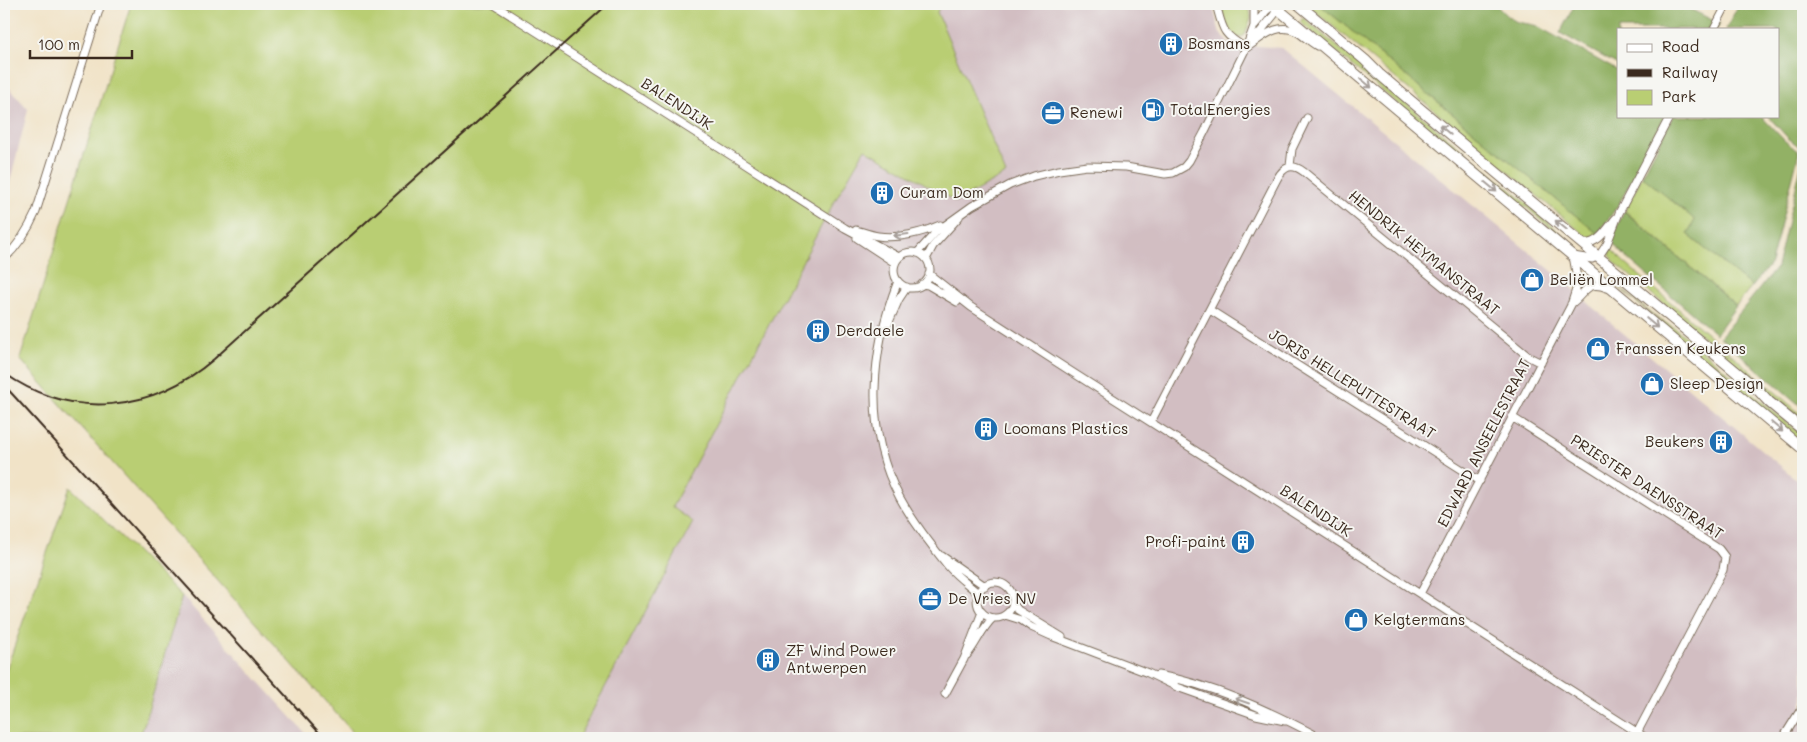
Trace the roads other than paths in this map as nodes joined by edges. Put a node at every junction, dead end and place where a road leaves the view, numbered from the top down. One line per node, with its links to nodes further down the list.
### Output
1 (101, 4): 26 (street)
2 (494, 4): 20 (street, BALENDIJK)
3 (1216, 4): 11 (street)
4 (1254, 4): 9 (street)
5 (1289, 4): 13 (highway)
6 (1298, 4): 13 (highway)
7 (1727, 4): 10 (street)
8 (1276, 5): 9 (street); 11 (street); 12 (highway)
9 (1254, 26): 11 (street)
10 (1715, 28)
11 (1246, 48): 12 (street); 18 (street)
12 (1328, 52): 24 (highway, one-way to 24)
13 (1379, 74): 21 (highway, one-way to 13)
14 (1307, 118): 16 (street)
15 (1669, 118): 17 (street)
16 (1290, 166): 37 (street); 39 (street, HENDRIK HEYMANSTRAAT)
17 (1619, 213): 21 (street); 22 (street)
18 (960, 215): 19 (street); 27 (street)
19 (947, 222): 20 (street, one-way to 20); 23 (street)
20 (846, 228): 28 (street)
21 (1584, 243): 25 (highway)
22 (1607, 244): 25 (street); 29 (street)
23 (917, 252): 27 (street); 28 (street)
24 (1573, 256): 25 (street); 34 (highway); 35 (street, EDWARD ANSEELESTRAAT)
25 (1599, 256): 29 (highway)
26 (4, 259)
27 (926, 259): 30 (street)
28 (897, 260): 31 (street)
29 (1612, 268): 42 (highway)
30 (929, 274): 32 (street); 36 (street, BALENDIJK)
31 (898, 281): 33 (street); 38 (street)
32 (922, 284): 33 (street); 36 (street, BALENDIJK)
33 (907, 287): 38 (street)
34 (1615, 291): 35 (street, EDWARD ANSEELESTRAAT); 43 (highway, one-way to 43)
35 (1571, 305): 39 (street, EDWARD ANSEELESTRAAT)
36 (971, 307): 41 (street, BALENDIJK)
37 (1210, 310): 41 (street); 44 (street, JORIS HELLEPUTTESTRAAT)
38 (882, 338): 45 (street)
39 (1541, 363): 40 (street, EDWARD ANSEELESTRAAT)
40 (1512, 417): 44 (street, EDWARD ANSEELESTRAAT); 61 (street, PRIESTER DAENSSTRAAT)
41 (1151, 422): 48 (street, BALENDIJK)
42 (1803, 430)
43 (1803, 449)
44 (1480, 481): 48 (street, EDWARD ANSEELESTRAAT)
45 (942, 556): 46 (street); 47 (street)
46 (985, 586): 47 (street); 49 (street)
47 (978, 594): 50 (street)
48 (1420, 594): 61 (street, BALENDIJK)
49 (1013, 604): 51 (street); 53 (street)
50 (982, 612): 52 (street); 54 (street)
51 (1005, 615): 52 (street); 53 (street)
52 (993, 618): 54 (street)
53 (1066, 640): 55 (street)
54 (964, 659): 57 (street)
55 (1148, 673): 56 (street); 58 (street)
56 (1219, 693): 58 (street); 60 (street, one-way to 56)
57 (945, 694)
58 (1216, 701): 60 (street)
59 (1803, 706): 64 (street)
60 (1286, 721): 62 (street)
61 (1637, 733): 63 (street, BALENDIJK)
62 (1320, 738)
63 (1646, 738)
64 (1783, 738)

